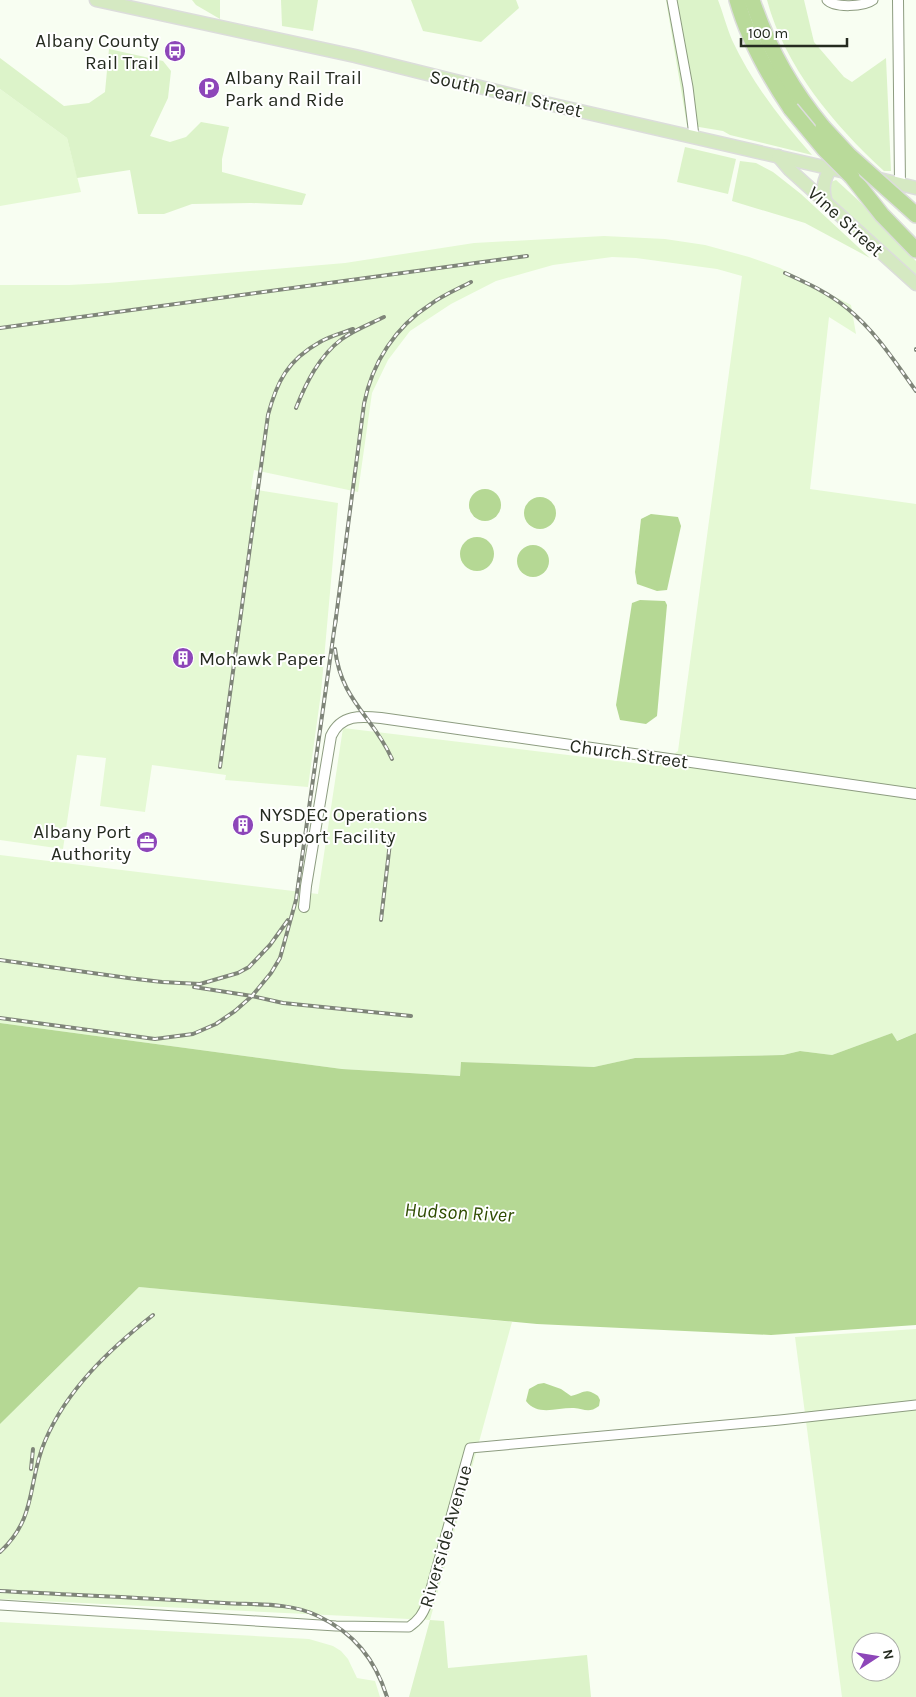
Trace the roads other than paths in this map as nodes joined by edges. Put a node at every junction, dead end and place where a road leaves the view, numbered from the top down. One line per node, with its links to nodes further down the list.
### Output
1 (96, 0): 8 (main road, South Pearl Street)
2 (672, 0): 9 (street)
3 (737, 0): 16 (highway, bridge)
4 (752, 0): 15 (highway, bridge)
5 (827, 0): 6 (street)
6 (873, 0)
7 (898, 0): 12 (street)
8 (144, 5): 9 (main road, South Pearl Street)
9 (694, 136): 10 (main road, South Pearl Street)
10 (778, 156): 11 (main road, South Pearl Street); 14 (main road, Vine Street)
11 (831, 168): 12 (main road, South Pearl Street); 14 (main road)
12 (900, 184): 13 (main road, South Pearl Street)
13 (916, 188)
14 (826, 202): 19 (main road, Vine Street)
15 (910, 210)
16 (884, 211): 17 (highway); 18 (highway)
17 (916, 235)
18 (916, 250)
19 (916, 284)
20 (916, 794): 21 (street, Church Street)
21 (304, 908)
22 (916, 1405): 23 (street, Riverside Avenue)
23 (0, 1605)

